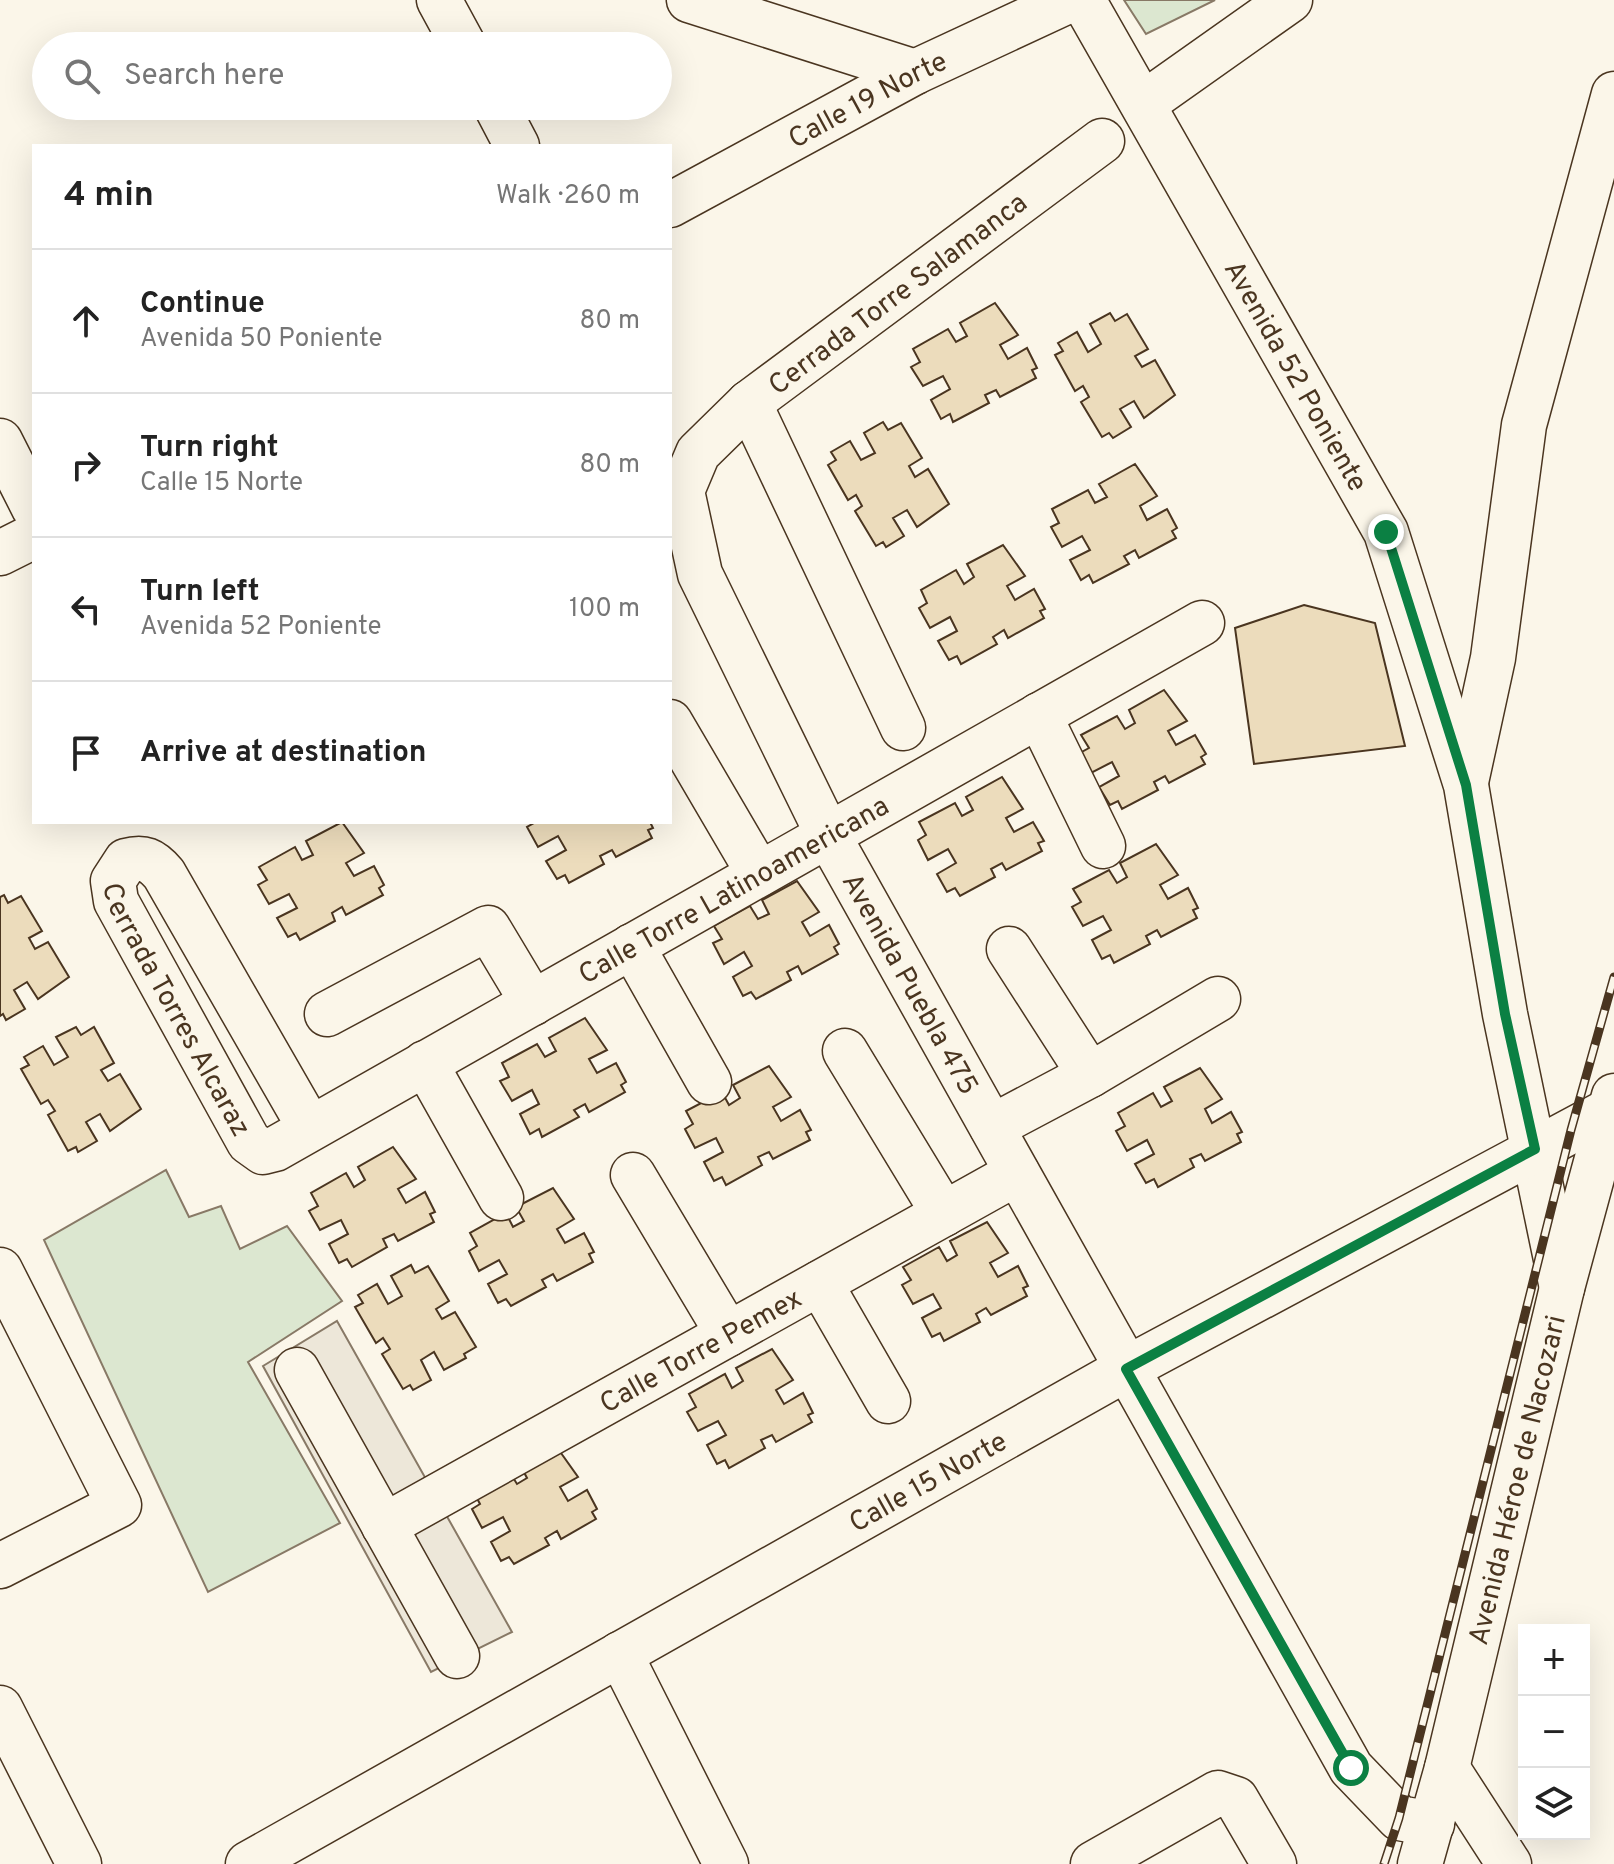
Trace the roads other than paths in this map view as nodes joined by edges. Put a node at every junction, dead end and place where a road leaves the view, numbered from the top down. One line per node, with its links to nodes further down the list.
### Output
1 (439, 0): 6 (street)
2 (689, 0): 7 (street)
3 (1070, 0): 7 (street, Calle 19 Norte)
4 (1083, 0): 9 (street, Avenida 52 Poniente)
5 (1290, 0): 9 (street)
6 (456, 32)
7 (915, 72): 13 (street, Calle 19 Norte)
8 (1614, 94): 24 (street)
9 (1143, 104): 24 (street, Avenida 52 Poniente)
10 (503, 120): 12 (street)
11 (1102, 141): 14 (street, Cerrada Torre Salamanca)
12 (516, 144)
13 (672, 204)
14 (749, 403): 16 (street, Cerrada Torre Salamanca); 23 (street)
15 (0, 441): 17 (street)
16 (698, 453): 25 (street, Avenida Puebla 475)
17 (32, 504)
18 (32, 537): 19 (street)
19 (0, 553)
20 (1202, 623): 21 (street, Calle Torre Latinoamericana)
21 (1039, 715): 25 (street, Calle Torre Latinoamericana); 26 (street)
22 (672, 725): 27 (street)
23 (903, 728)
24 (1466, 785): 40 (street, Avenida 52 Poniente)
25 (828, 835): 27 (street, Calle Torre Latinoamericana); 38 (street, Avenida Puebla 475)
26 (1103, 846)
27 (759, 874): 28 (street, Calle Torre Latinoamericana)
28 (632, 946): 31 (street, Calle Torre Latinoamericana); 36 (street)
29 (1009, 949): 35 (street)
30 (1218, 999): 35 (street)
31 (533, 1003): 32 (street); 34 (street, Calle Torre Latinoamericana)
32 (327, 1014)
33 (845, 1051): 45 (street)
34 (425, 1063): 39 (street, Calle Torre Latinoamericana); 44 (street)
35 (1090, 1075): 38 (street)
36 (709, 1082)
37 (1613, 1104): 40 (street, Calle 15 Norte); 48 (street, Avenida Héroe de Nacozari)
38 (992, 1127): 42 (street, Avenida Puebla 475)
39 (310, 1128): 41 (street, Calle Torre Latinoamericana); 41 (street, Cerrada Torres Alcaraz)
40 (1535, 1149): 48 (street, Avenida 52 Poniente); 50 (street, Calle 15 Norte)
41 (263, 1152)
42 (1017, 1173): 45 (street, Calle Torre Pemex); 50 (street, Avenida Puebla 475)
43 (633, 1175): 49 (street)
44 (501, 1198)
45 (944, 1214): 47 (street, Calle Torre Pemex)
46 (0, 1270): 54 (street)
47 (820, 1283): 49 (street, Calle Torre Pemex); 52 (street)
48 (1562, 1288): 58 (street, Avenida Héroe de Nacozari)
49 (728, 1334): 53 (street, Calle Torre Pemex)
50 (1126, 1369): 55 (street, Calle 15 Norte); 59 (street, Avenida Puebla 475)
51 (297, 1370): 53 (street)
52 (888, 1401)
53 (384, 1526): 56 (street)
54 (0, 1566)
55 (620, 1654): 61 (street, Calle 15 Norte); 62 (street)
56 (457, 1656)
57 (0, 1708): 60 (street)
58 (1447, 1768): 59 (street, Avenida Héroe de Nacozari); 65 (street)
59 (1426, 1844)
60 (79, 1864)
61 (248, 1864)
62 (726, 1864)
63 (1093, 1864): 64 (street)
64 (1274, 1864)
65 (1509, 1864)

